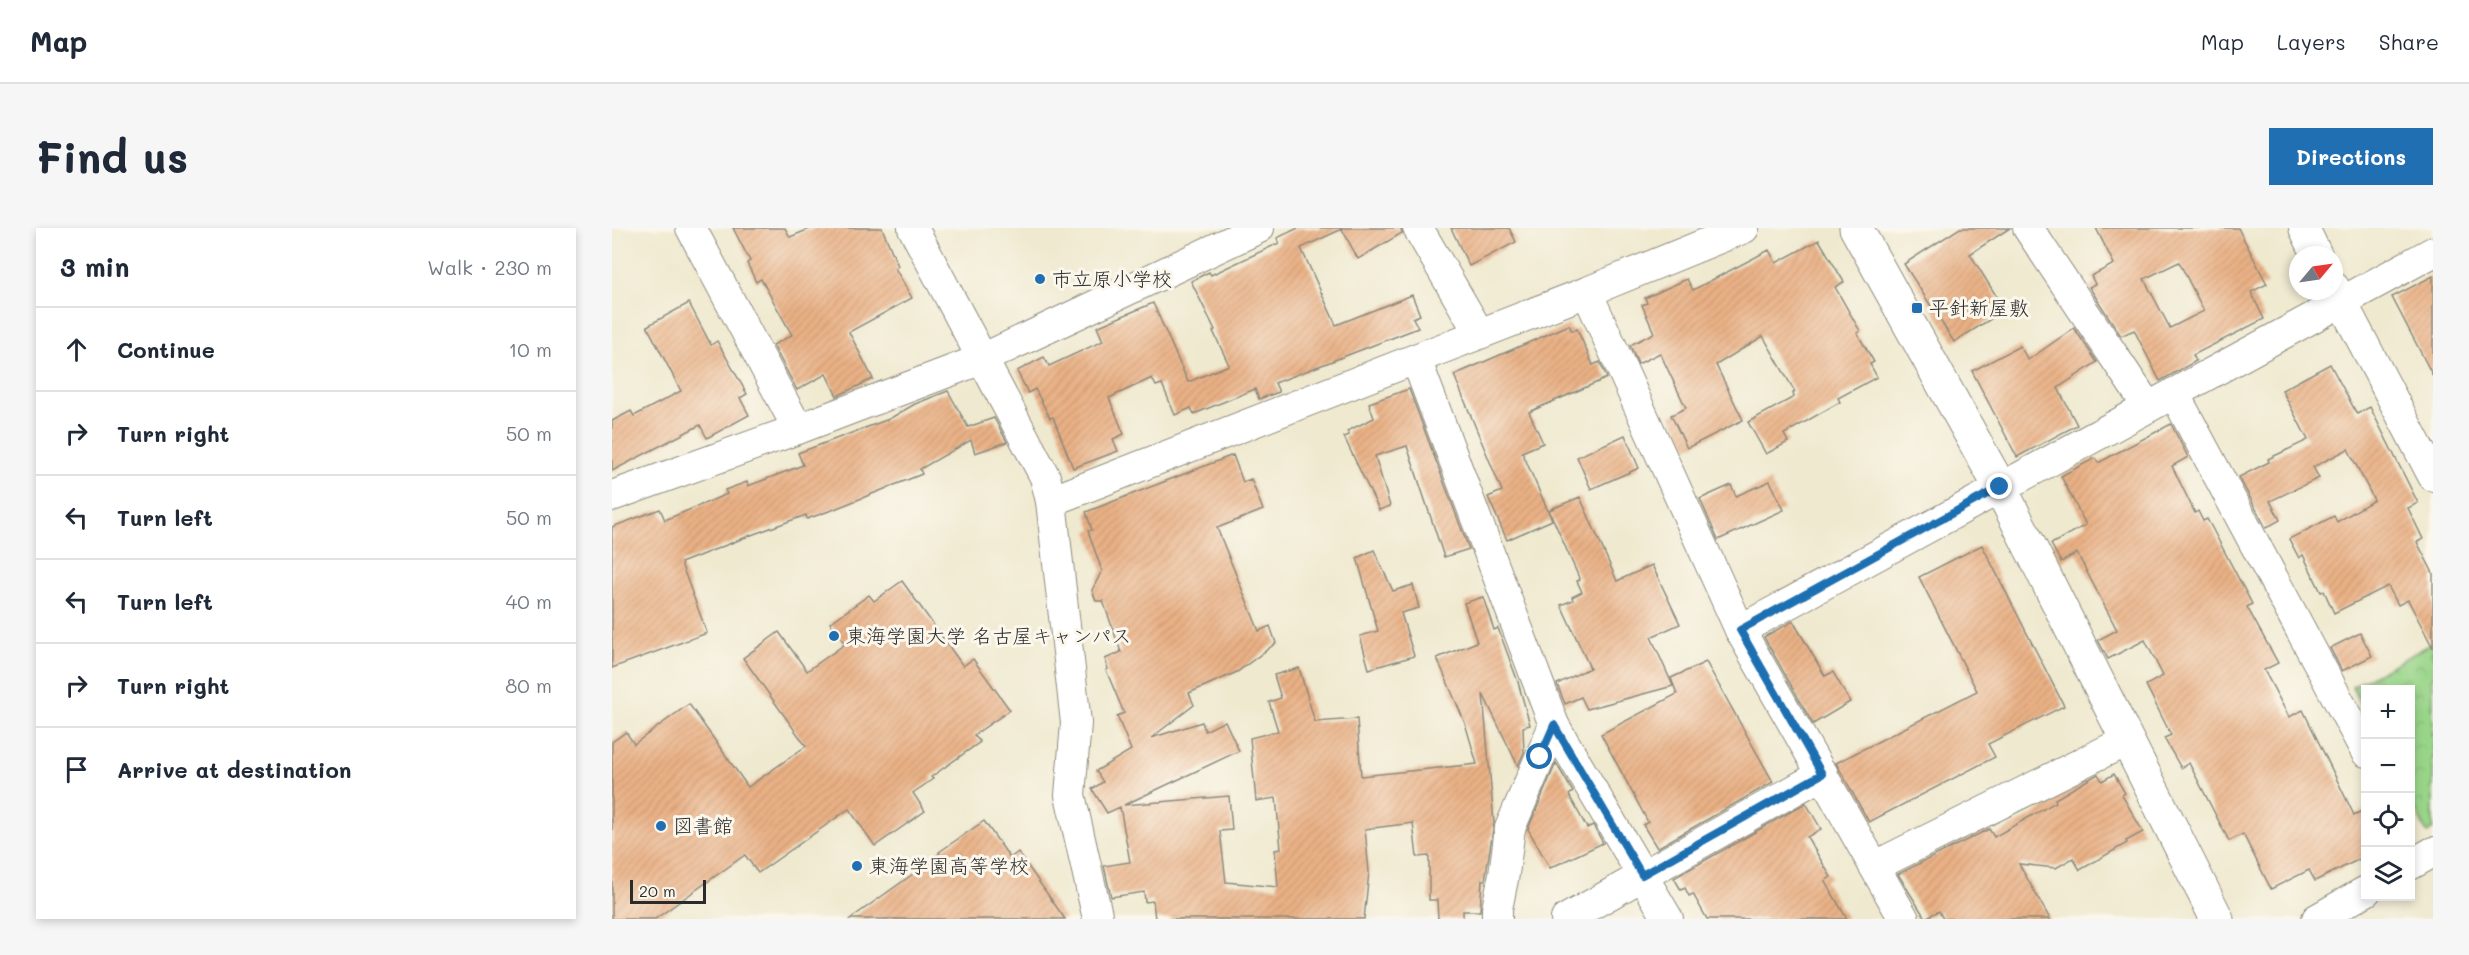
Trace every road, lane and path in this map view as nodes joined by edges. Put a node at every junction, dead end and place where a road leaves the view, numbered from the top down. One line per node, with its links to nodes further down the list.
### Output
1 (691, 228): 20 (street)
2 (914, 228): 16 (street)
3 (1258, 228): 16 (street)
4 (1418, 228): 15 (street)
5 (1744, 228): 11 (street)
6 (1856, 228): 22 (street)
7 (2028, 228): 19 (street)
8 (2304, 228): 9 (street)
9 (2313, 246)
10 (2433, 252): 12 (street)
11 (1587, 292): 15 (street); 25 (street)
12 (2343, 293)
13 (2330, 300): 18 (street)
14 (2341, 300): 21 (street)
15 (1479, 333): 17 (street)
16 (982, 359): 20 (street); 24 (street)
17 (1416, 359): 24 (street); 26 (street)
18 (2174, 393): 19 (street); 28 (street)
19 (2148, 407): 22 (street)
20 (798, 429): 23 (street)
21 (2433, 476)
22 (2000, 487): 25 (street); 27 (street)
23 (612, 495)
24 (1051, 501): 33 (street)
25 (1740, 630): 29 (street)
26 (1554, 725): 31 (street); 34 (street)
27 (2127, 741): 30 (street); 38 (street)
28 (2361, 743)
29 (1822, 774): 30 (street); 31 (street)
30 (1875, 866): 37 (street)
31 (1642, 875): 35 (street); 36 (street)
32 (2361, 894): 39 (street)
33 (1098, 919)
34 (1497, 919)
35 (1566, 919)
36 (1668, 919)
37 (1904, 919)
38 (2217, 919)
39 (2317, 919)

